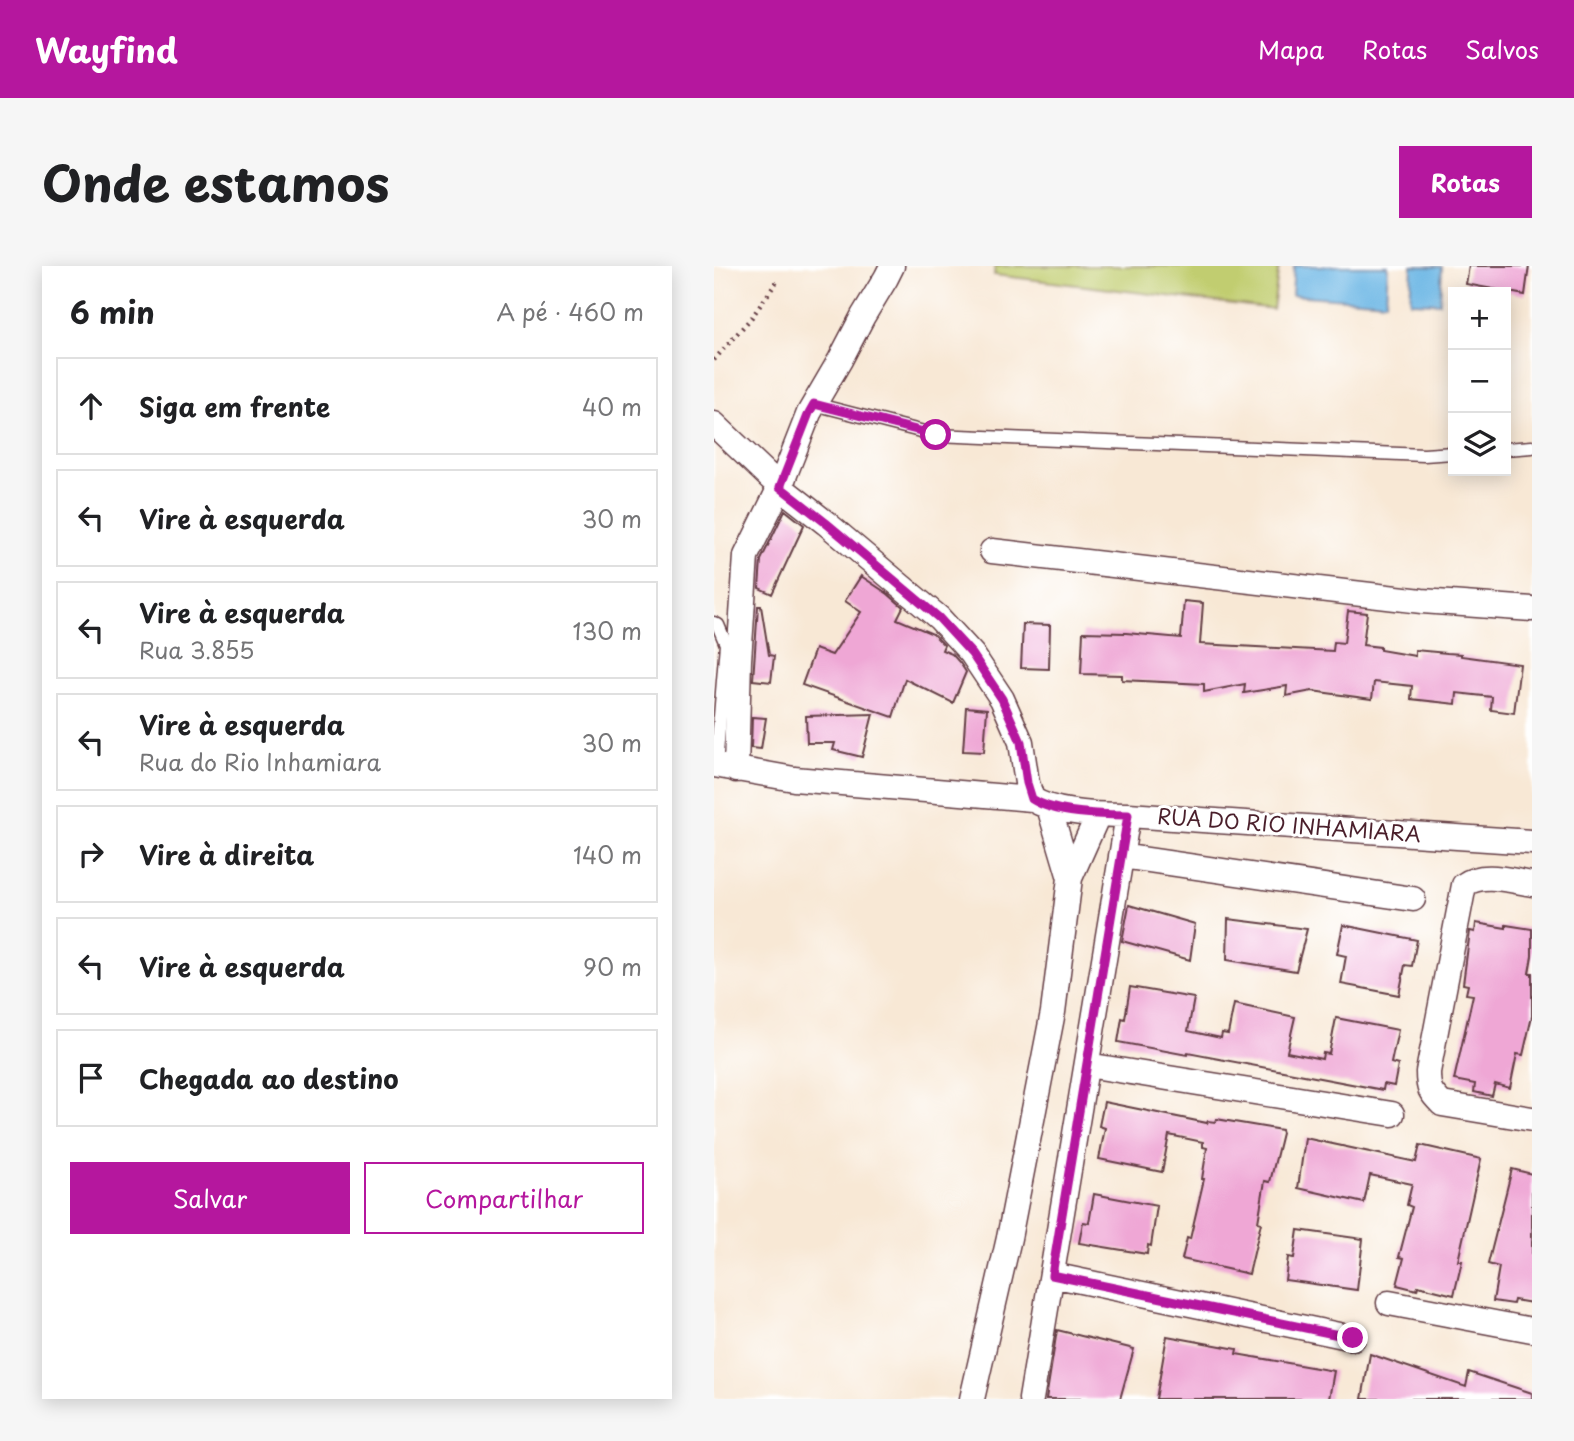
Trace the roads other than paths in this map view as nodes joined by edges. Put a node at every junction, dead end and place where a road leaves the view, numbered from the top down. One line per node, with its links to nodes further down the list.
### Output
1 (892, 266): 2 (street)
2 (814, 404): 6 (lane); 7 (street)
3 (714, 424): 7 (street)
4 (1532, 447): 5 (lane)
5 (1511, 449)
6 (1448, 453)
7 (780, 487): 11 (street); 12 (street)
8 (992, 551): 9 (street)
9 (1532, 609)
10 (714, 623): 11 (lane)
11 (722, 767): 12 (street, RUA DO RIO INHAMIARA)
12 (1040, 803): 13 (street, RUA DO RIO INHAMIARA); 17 (street)
13 (1098, 815): 14 (street, RUA DO RIO INHAMIARA); 17 (street)
14 (1128, 815): 15 (street, RUA DO RIO INHAMIARA); 16 (street)
15 (1532, 842)
16 (1121, 856): 19 (street); 20 (street)
17 (1070, 878): 27 (street)
18 (1532, 884): 22 (street)
19 (1413, 899)
20 (1087, 1065): 21 (street); 23 (street)
21 (1392, 1114)
22 (1532, 1119)
23 (1052, 1275): 26 (street); 28 (street)
24 (1389, 1303): 25 (street)
25 (1532, 1330)
26 (1353, 1338)
27 (972, 1399)
28 (1031, 1399)

